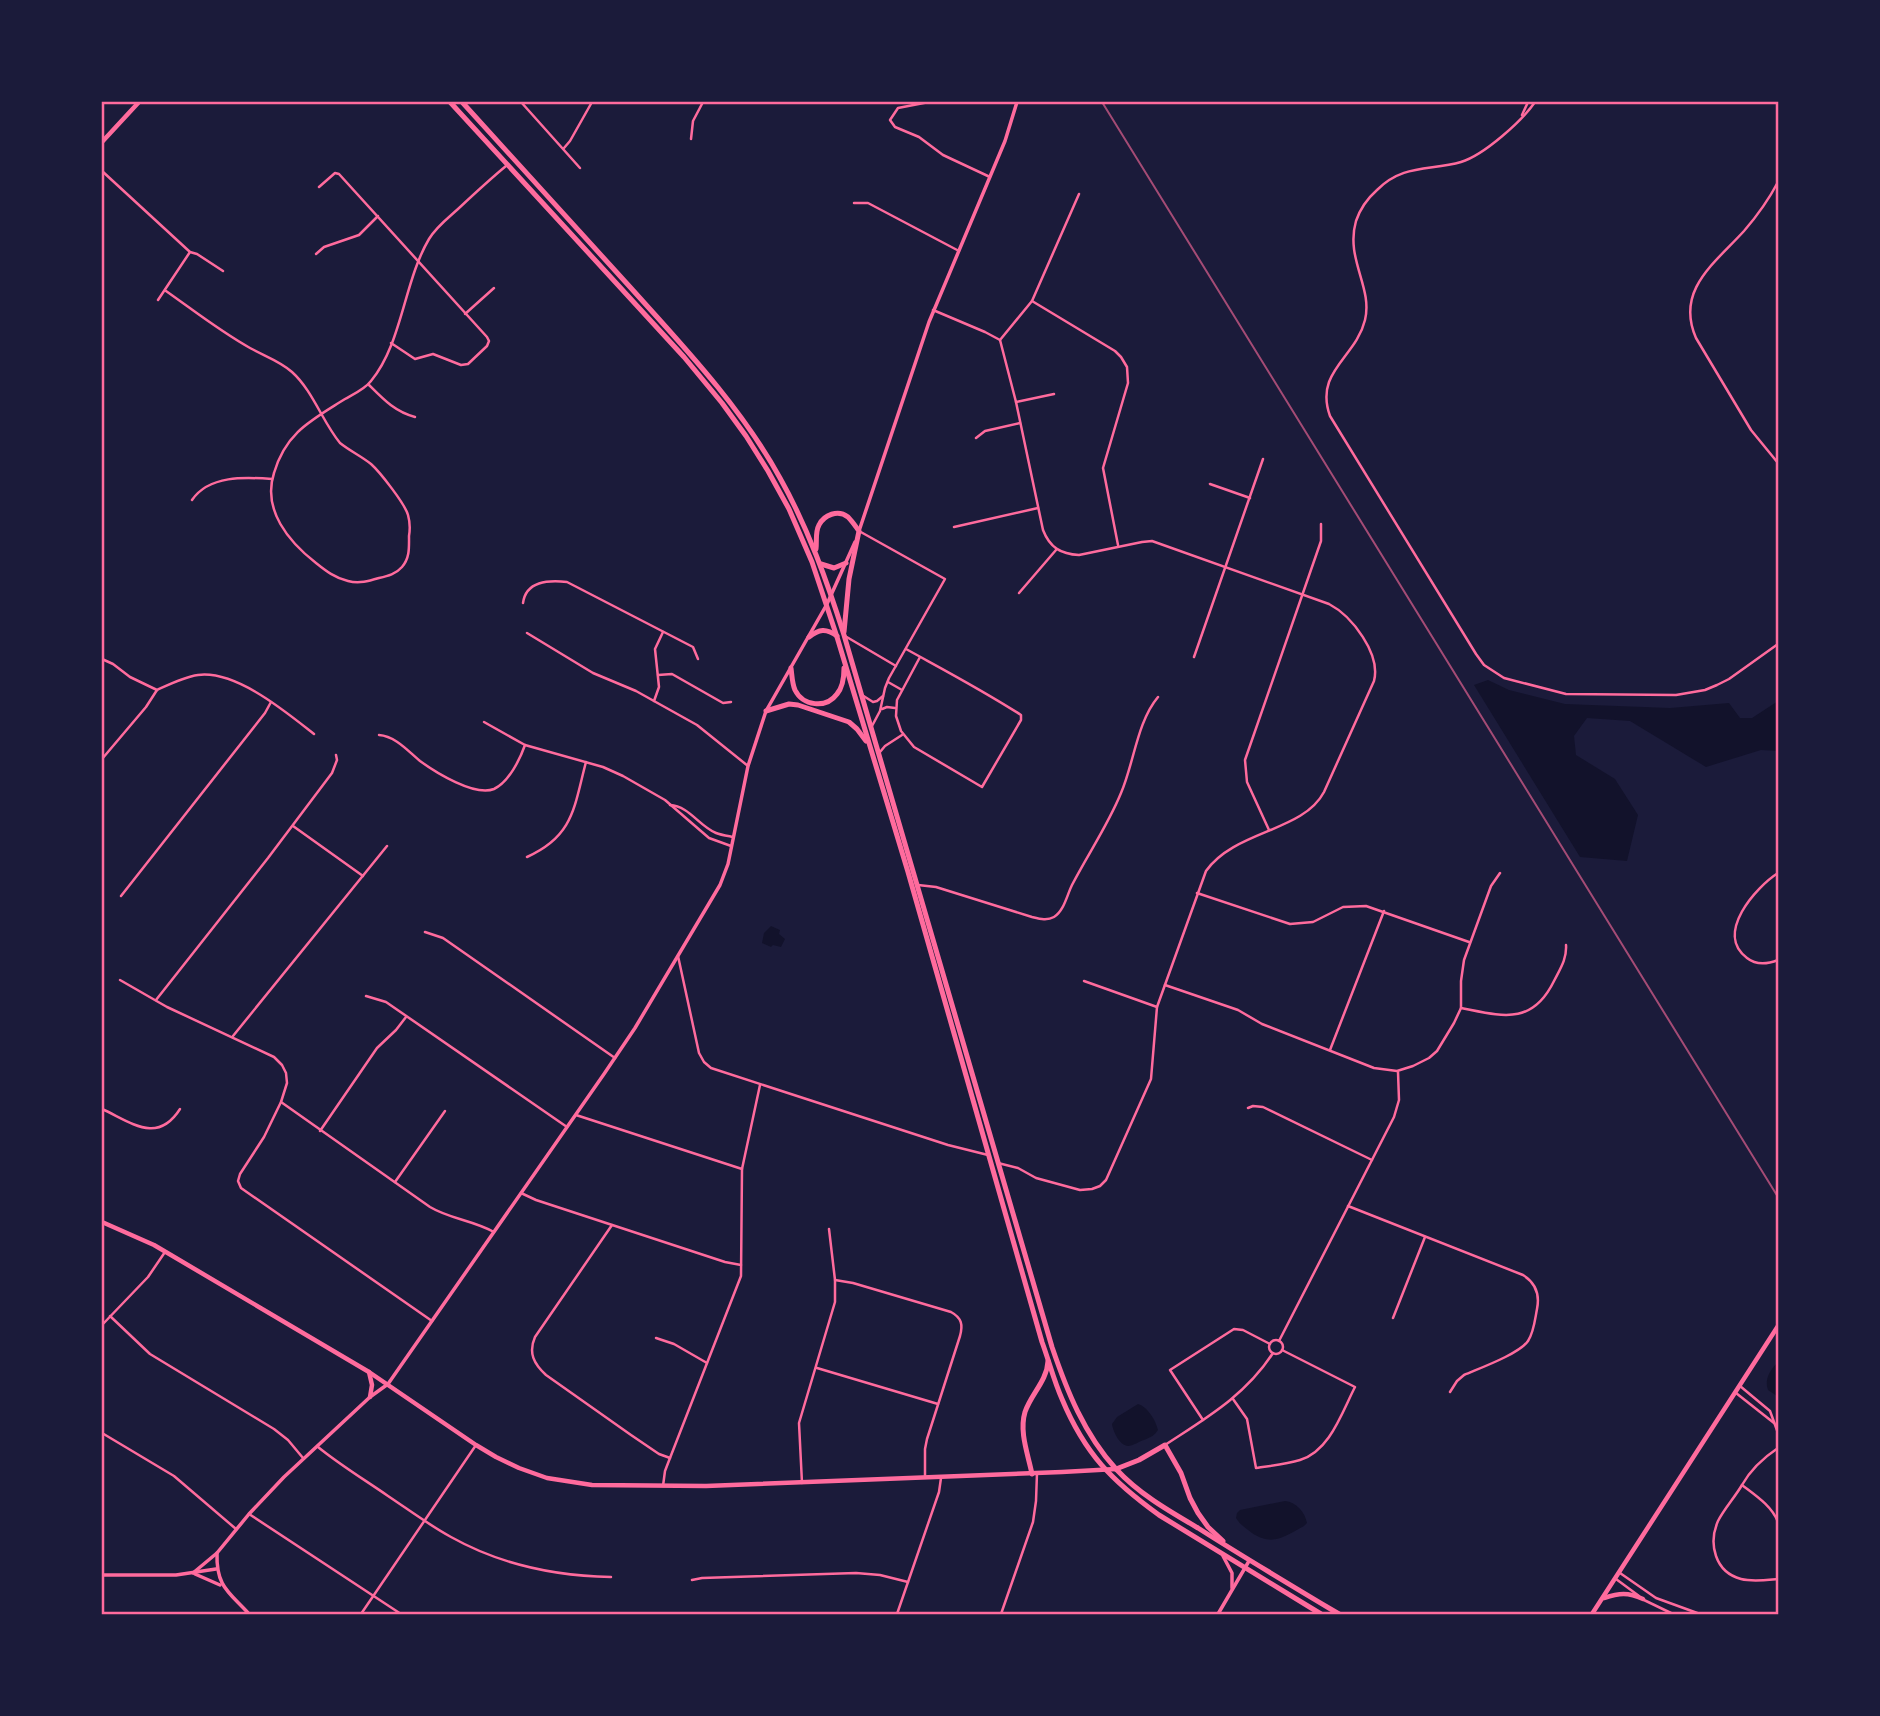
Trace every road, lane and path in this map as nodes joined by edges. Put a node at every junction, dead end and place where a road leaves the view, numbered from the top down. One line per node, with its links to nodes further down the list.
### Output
1 (139, 102): 13 (main road)
2 (450, 102): 15 (highway)
3 (462, 102): 56 (highway)
4 (521, 102): 14 (street)
5 (592, 102): 14 (street)
6 (703, 102): 12 (street)
7 (929, 102): 18 (street)
8 (1017, 102): 18 (street)
9 (1528, 102): 11 (street)
10 (1535, 102): 11 (street)
11 (1521, 118): 69 (street)
12 (691, 139)
13 (102, 142)
14 (564, 148): 16 (street)
15 (509, 164): 27 (street); 64 (highway)
16 (580, 168)
17 (102, 171): 25 (street)
18 (990, 177): 24 (street)
19 (1779, 182): 45 (street)
20 (319, 187): 23 (street)
21 (1079, 194): 32 (street)
22 (854, 203): 24 (street)
23 (378, 216): 26 (street); 27 (street)
24 (958, 251): 33 (street)
25 (190, 253): 28 (street); 30 (street)
26 (316, 254)
27 (419, 261): 34 (street); 36 (street)
28 (223, 271)
29 (494, 288): 34 (street)
30 (166, 290): 31 (street); 40 (street)
31 (158, 300)
32 (1032, 301): 35 (street); 54 (street)
33 (933, 310): 35 (street); 53 (street)
34 (464, 313): 36 (street)
35 (1000, 340): 39 (street)
36 (391, 343): 37 (street)
37 (369, 384): 40 (street); 41 (street)
38 (1054, 394): 39 (street)
39 (1016, 402): 42 (street)
40 (321, 414): 46 (street); 46 (street)
41 (415, 417)
42 (1020, 423): 43 (street); 50 (street)
43 (976, 438)
44 (1264, 460): 48 (street)
45 (1779, 463)
46 (272, 479): 49 (street)
47 (1210, 484): 48 (street)
48 (1250, 498): 59 (street)
49 (192, 500)
50 (1038, 508): 52 (street); 55 (street)
51 (1321, 524): 62 (street)
52 (954, 527)
53 (859, 531): 56 (highway); 57 (street); 67 (highway); 70 (street)
54 (1118, 547): 55 (street); 59 (street)
55 (1056, 550): 60 (street)
56 (816, 553): 58 (highway)
57 (846, 563): 58 (highway); 61 (street)
58 (821, 564): 61 (highway)
59 (1225, 568): 62 (street); 72 (street)
60 (1019, 593)
61 (832, 595): 64 (street); 67 (highway)
62 (1302, 595): 105 (street); 105 (street)
63 (523, 603): 66 (street)
64 (827, 604): 67 (highway); 68 (street)
65 (527, 632): 85 (street)
66 (663, 632): 74 (street); 78 (street)
67 (841, 636): 68 (highway); 75 (highway); 76 (street); 82 (highway)
68 (809, 638): 77 (street)
69 (1779, 644)
70 (906, 649): 71 (street); 76 (street)
71 (920, 657): 81 (street); 94 (street)
72 (1194, 657)
73 (102, 659): 80 (street)
74 (698, 659)
75 (844, 661): 77 (highway); 97 (highway)
76 (896, 666): 79 (street)
77 (791, 668): 89 (street)
78 (658, 676): 85 (street); 87 (street)
79 (888, 682): 81 (street); 83 (street)
80 (157, 690): 86 (street); 100 (street)
81 (902, 690): 88 (street)
82 (862, 694): 83 (street); 92 (highway)
83 (883, 696): 90 (street)
84 (1157, 697): 113 (street)
85 (654, 701): 102 (street)
86 (271, 702): 93 (street); 115 (street)
87 (731, 702)
88 (895, 708): 90 (street); 94 (street)
89 (766, 711): 97 (highway); 102 (street)
90 (880, 711): 92 (street)
91 (484, 722): 96 (street)
92 (872, 729): 99 (highway)
93 (314, 734)
94 (904, 734): 99 (street)
95 (379, 736): 96 (street)
96 (526, 745): 101 (street)
97 (871, 750): 143 (highway)
98 (336, 755): 104 (street)
99 (879, 755): 113 (highway)
100 (102, 759)
101 (586, 762): 103 (street); 109 (street)
102 (748, 766): 106 (street)
103 (670, 804): 106 (street); 108 (street)
104 (293, 825): 112 (street); 126 (street)
105 (1269, 830): 114 (street)
106 (733, 837): 108 (street)
107 (387, 846): 112 (street)
108 (731, 846): 120 (street)
109 (527, 857)
110 (1500, 873): 118 (street)
111 (1779, 873): 121 (street)
112 (363, 876): 130 (street)
113 (918, 885): 145 (highway)
114 (1198, 892): 116 (street); 124 (street)
115 (121, 897)
116 (1384, 911): 118 (street); 131 (street)
117 (425, 932): 132 (street)
118 (1470, 942): 128 (street)
119 (1566, 945): 128 (street)
120 (678, 956): 132 (street); 134 (street)
121 (1779, 960)
122 (120, 980): 126 (street)
123 (1084, 981): 127 (street)
124 (1165, 985): 127 (street); 131 (street)
125 (366, 996): 129 (street)
126 (156, 1000): 130 (street)
127 (1157, 1007): 145 (street)
128 (1461, 1008): 133 (street)
129 (406, 1017): 141 (street); 142 (street)
130 (233, 1036): 135 (street)
131 (1330, 1050): 133 (street)
132 (614, 1058): 140 (street)
133 (1397, 1071): 144 (street)
134 (760, 1086): 143 (street); 146 (street)
135 (281, 1102): 142 (street); 160 (street)
136 (1248, 1108): 144 (street)
137 (102, 1109): 138 (street)
138 (180, 1109)
139 (445, 1111): 147 (street)
140 (576, 1115): 141 (street); 146 (street)
141 (567, 1127): 148 (street)
142 (320, 1130): 147 (street)
143 (989, 1155): 168 (highway)
144 (1372, 1160): 149 (street)
145 (998, 1163): 189 (highway)
146 (742, 1169): 156 (street)
147 (395, 1182): 153 (street)
148 (522, 1193): 151 (street); 153 (street)
149 (1348, 1206): 154 (street); 164 (street)
150 (102, 1222): 155 (main road)
151 (612, 1225): 156 (street); 188 (street)
152 (829, 1229): 157 (street)
153 (494, 1232): 160 (street)
154 (1425, 1237): 159 (street); 174 (street)
155 (165, 1252): 158 (street); 171 (main road)
156 (742, 1265): 169 (street)
157 (835, 1280): 170 (street); 178 (street)
158 (110, 1317): 161 (street); 187 (street)
159 (1393, 1318)
160 (432, 1321): 172 (street)
161 (102, 1325)
162 (1779, 1326): 173 (main road)
163 (656, 1338): 169 (street)
164 (1279, 1341): 165 (street); 166 (street)
165 (1270, 1344): 167 (street); 179 (street)
166 (1282, 1350): 167 (street); 177 (street)
167 (1273, 1353): 177 (street)
168 (1048, 1358): 190 (highway); 191 (highway)
169 (707, 1363): 188 (street)
170 (816, 1368): 178 (street); 194 (street)
171 (369, 1372): 172 (main road); 176 (main road)
172 (388, 1384): 176 (street); 183 (main road)
173 (1740, 1386): 175 (main road); 180 (street)
174 (1450, 1392)
175 (1736, 1393): 180 (street); 208 (main road)
176 (370, 1397): 185 (street)
177 (1233, 1399): 179 (street)
178 (939, 1404): 192 (street)
179 (1203, 1420): 184 (street)
180 (1774, 1423): 182 (street)
181 (102, 1433): 200 (street)
182 (1779, 1433)
183 (476, 1445): 196 (main road); 198 (street)
184 (1165, 1445): 189 (highway); 201 (highway)
185 (317, 1447): 187 (street); 198 (street)
186 (1779, 1448): 195 (street)
187 (304, 1458): 197 (street)
188 (670, 1458): 196 (street)
189 (1116, 1469): 190 (main road); 201 (highway)
190 (1104, 1471): 191 (main road); 203 (highway)
191 (1034, 1473): 193 (main road); 224 (street)
192 (925, 1477): 193 (main road); 194 (main road)
193 (942, 1477): 214 (street)
194 (802, 1483): 196 (main road)
195 (1742, 1485): 199 (street); 212 (street)
196 (663, 1486)
197 (249, 1514): 200 (street); 217 (street)
198 (425, 1521): 210 (street); 217 (street)
199 (1779, 1522)
200 (236, 1529): 202 (street)
201 (1233, 1550): 204 (highway)
202 (217, 1553): 206 (street); 207 (street)
203 (1222, 1554): 205 (highway); 216 (street)
204 (1249, 1561): 205 (street); 227 (highway)
205 (1245, 1568): 216 (street); 226 (highway)
206 (216, 1569): 207 (street); 215 (street)
207 (193, 1573): 209 (street); 215 (street)
208 (1620, 1573): 211 (main road); 230 (street)
209 (102, 1574)
210 (611, 1577)
211 (1616, 1579): 218 (main road); 219 (street)
212 (1779, 1579)
213 (692, 1580): 214 (street)
214 (908, 1582): 223 (street)
215 (222, 1586): 220 (street)
216 (1231, 1591): 225 (street)
217 (373, 1597): 221 (street); 222 (street)
218 (1603, 1598): 219 (main road); 228 (main road)
219 (1643, 1599): 229 (street)
220 (249, 1615)
221 (361, 1615)
222 (401, 1615)
223 (897, 1615)
224 (1001, 1615)
225 (1218, 1615)
226 (1321, 1615)
227 (1339, 1615)
228 (1592, 1615)
229 (1673, 1615)
230 (1700, 1615)

